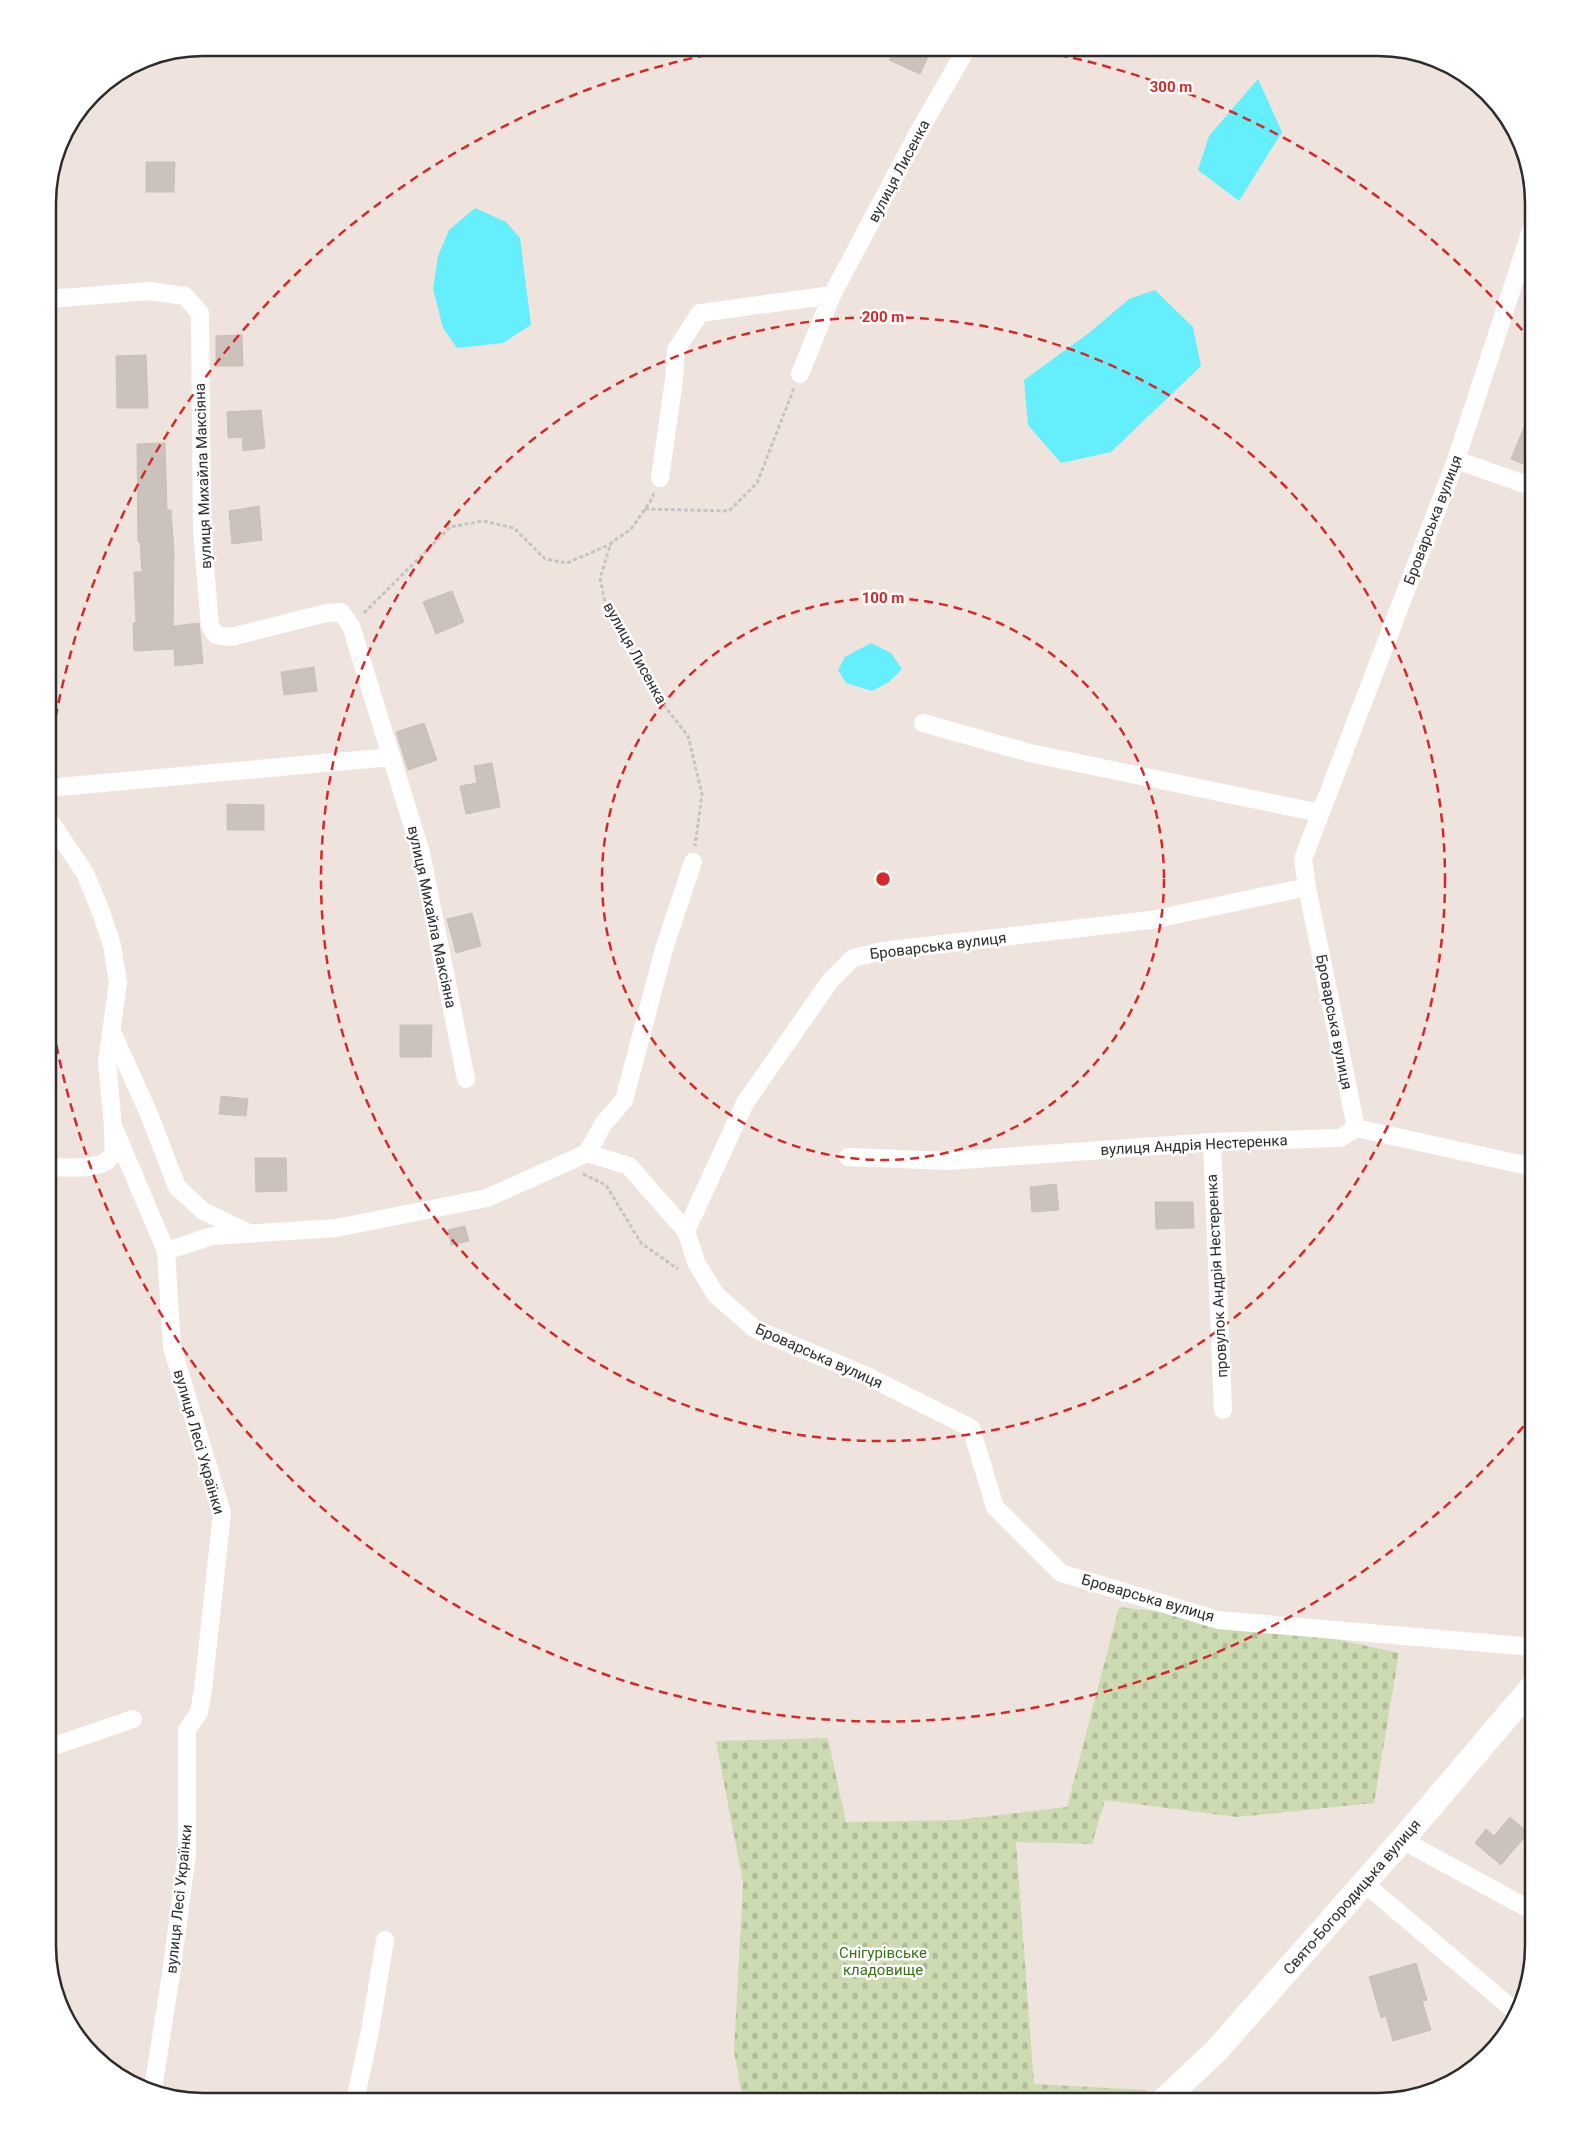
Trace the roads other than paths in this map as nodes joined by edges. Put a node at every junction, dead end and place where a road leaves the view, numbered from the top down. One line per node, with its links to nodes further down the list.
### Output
1 (962, 57): 3 (street, вулиця Лисенка)
2 (1525, 251): 6 (street, Броварська вулиця)
3 (832, 294): 5 (street, вулиця Лисенка); 7 (street)
4 (57, 299): 10 (street, вулиця Михайла Максіяна)
5 (800, 374)
6 (1456, 460): 8 (street); 12 (street, Броварська вулиця)
7 (660, 478)
8 (1525, 483)
9 (922, 723): 12 (street)
10 (391, 757): 11 (street); 17 (street, вулиця Михайла Максіяна)
11 (57, 787)
12 (1320, 813): 15 (street, Броварська вулиця)
13 (57, 831): 16 (street, вулиця Лесі Українки)
14 (693, 862): 21 (street)
15 (1307, 886): 19 (street, Броварська вулиця); 25 (street, Броварська вулиця)
16 (112, 1032): 18 (street, вулиця Лесі Українки); 26 (street)
17 (466, 1079)
18 (113, 1126): 24 (street); 27 (street, вулиця Лесі Українки)
19 (1356, 1128): 20 (street, вулиця Андрія Нестеренка); 23 (street)
20 (1212, 1142): 22 (street, вулиця Андрія Нестеренка); 28 (street, провулок Андрія Нестеренка)
21 (587, 1153): 25 (street); 26 (street)
22 (848, 1157)
23 (1525, 1165)
24 (56, 1167)
25 (686, 1231): 29 (street, Броварська вулиця)
26 (250, 1234): 27 (street)
27 (166, 1251): 38 (street, вулиця Лесі Українки)
28 (1224, 1410)
29 (1525, 1646)
30 (1525, 1696): 33 (street, Свято-Богородицька вулиця)
31 (133, 1719): 32 (street)
32 (56, 1745)
33 (1402, 1840): 34 (street, Свято-Богородицька вулиця); 35 (street)
34 (1364, 1883): 37 (street); 40 (street, Свято-Богородицька вулиця)
35 (1525, 1906)
36 (385, 1940): 39 (street)
37 (1511, 2008)
38 (154, 2084)
39 (357, 2092)
40 (1173, 2093)

